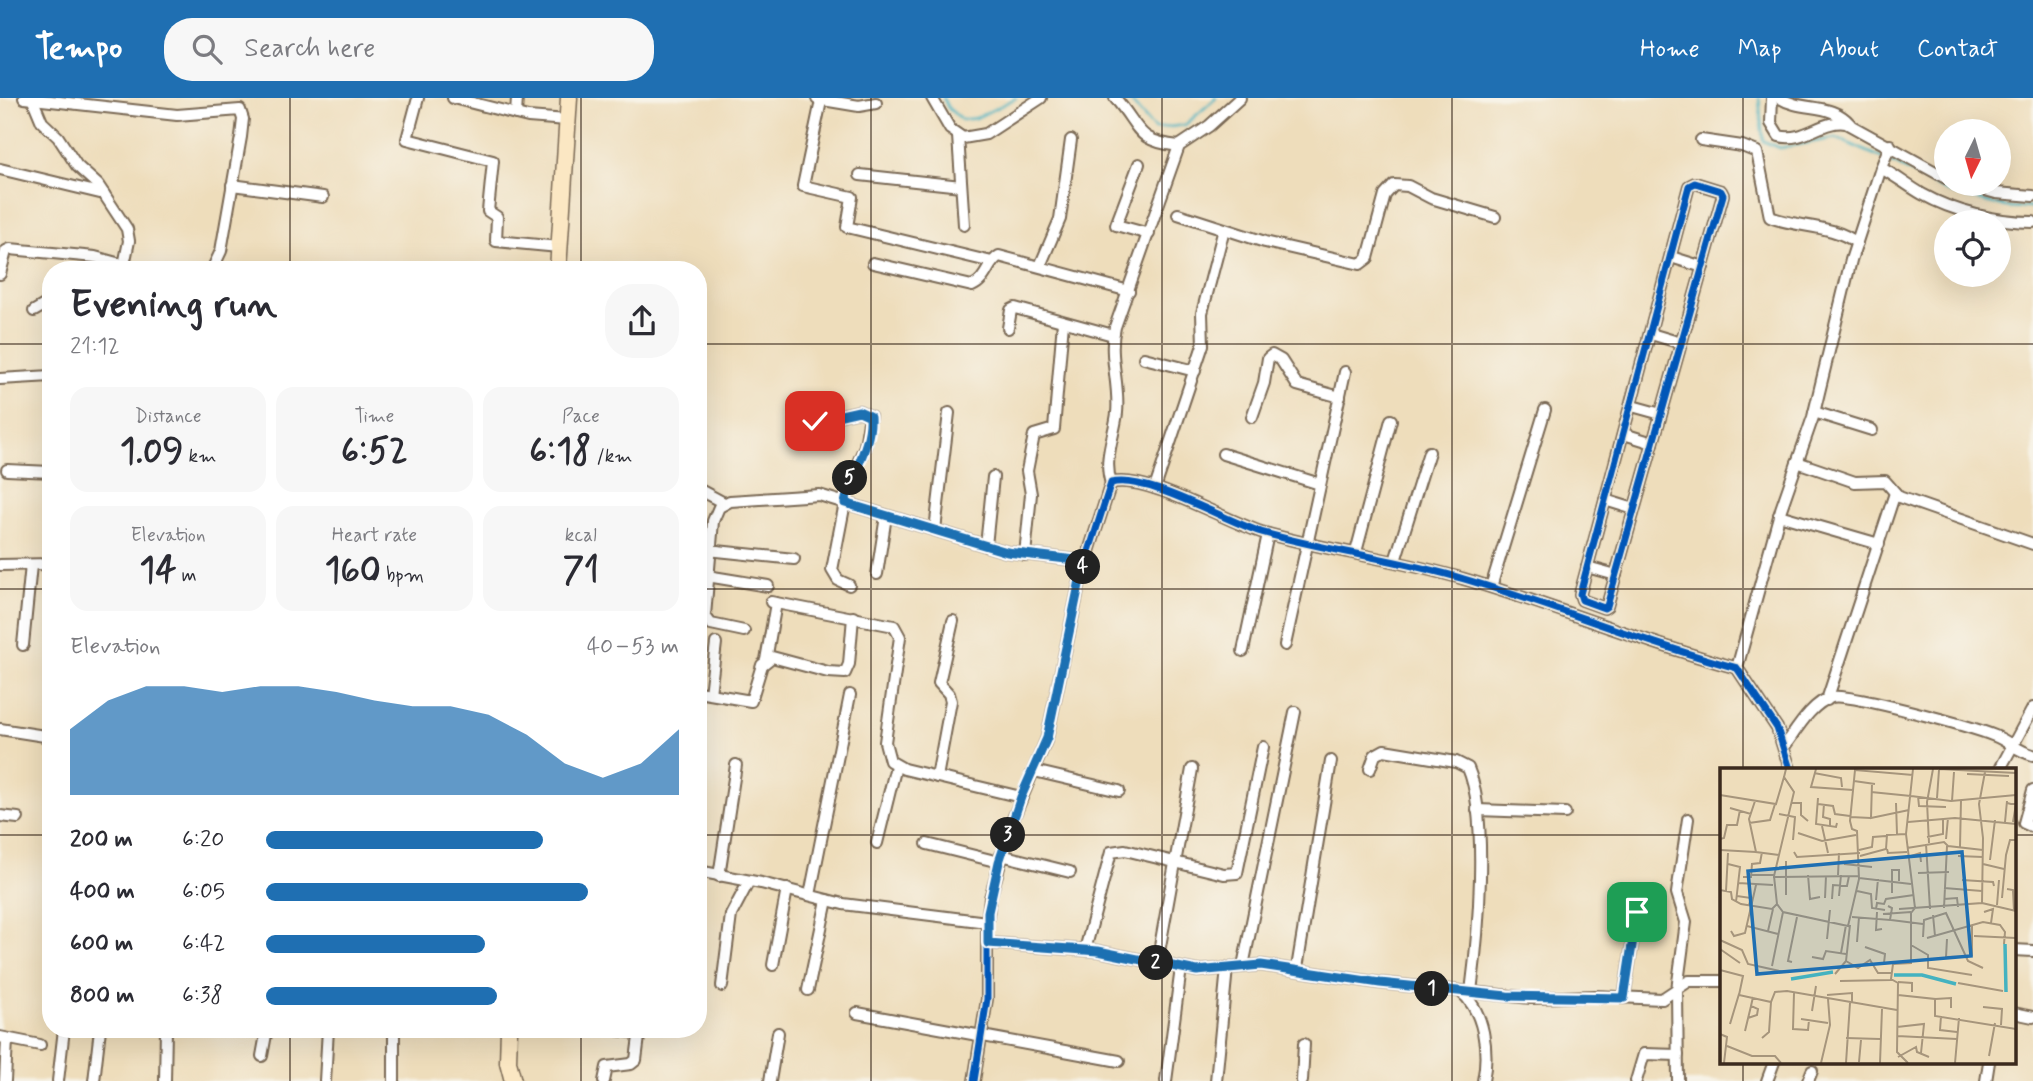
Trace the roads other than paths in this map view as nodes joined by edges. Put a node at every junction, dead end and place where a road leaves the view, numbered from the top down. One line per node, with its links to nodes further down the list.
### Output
1 (24, 98): 2 (street)
2 (31, 98): 28 (street); 30 (street)
3 (418, 98): 41 (street)
4 (453, 98): 15 (street)
5 (517, 98): 15 (street)
6 (569, 98): 16 (street)
7 (932, 98): 18 (street)
8 (1041, 98): 18 (street)
9 (1115, 98): 21 (street)
10 (1240, 98): 21 (street)
11 (1772, 98): 17 (street)
12 (1780, 98): 17 (street)
13 (818, 99): 14 (street); 47 (street)
14 (876, 103)
15 (516, 114): 16 (street)
16 (567, 120): 41 (street)
17 (1852, 127): 22 (street)
18 (958, 136): 29 (street)
19 (1070, 140): 49 (street)
20 (1701, 140): 40 (street)
21 (1179, 146): 39 (street)
22 (1889, 146): 24 (street); 26 (street)
23 (1139, 164): 39 (street)
24 (1880, 166): 36 (street); 40 (street)
25 (0, 169): 30 (street)
26 (1934, 171)
27 (860, 175): 29 (street)
28 (232, 185): 33 (street); 45 (street)
29 (961, 186): 37 (street)
30 (104, 194): 44 (street)
31 (2011, 194): 32 (street)
32 (2033, 196)
33 (323, 197)
34 (1178, 214): 38 (street)
35 (1495, 217): 38 (street)
36 (2033, 222)
37 (964, 225)
38 (1224, 229): 61 (street)
39 (1149, 234): 52 (street)
40 (1857, 243): 68 (street)
41 (559, 247): 46 (street)
42 (1671, 257): 50 (street); 50 (street); 57 (street)
43 (106, 261): 51 (street)
44 (124, 261)
45 (217, 261)
46 (558, 261)
47 (992, 262): 48 (street); 49 (street)
48 (873, 263)
49 (1040, 266): 52 (street)
50 (1703, 267): 59 (street)
51 (0, 274)
52 (1129, 290): 58 (street)
53 (42, 306): 54 (street)
54 (34, 311)
55 (1063, 322): 56 (street); 58 (street); 103 (street)
56 (1008, 328)
57 (1651, 334): 59 (street); 66 (street)
58 (1113, 335): 83 (street)
59 (1681, 343): 70 (street)
60 (1144, 358): 61 (street)
61 (1195, 371): 85 (street)
62 (1345, 372): 65 (street)
63 (42, 377): 64 (street)
64 (0, 379)
65 (1340, 397): 71 (street); 84 (street)
66 (1632, 406): 70 (street); 75 (street)
67 (1545, 410): 116 (street)
68 (1814, 412): 74 (street); 79 (street)
69 (949, 413): 94 (street)
70 (1661, 414): 76 (street)
71 (1252, 417)
72 (1391, 420): 102 (street)
73 (815, 421): 90 (street)
74 (1872, 430)
75 (1624, 434): 76 (street); 88 (street)
76 (1653, 443): 91 (street)
77 (1429, 452): 106 (street)
78 (1223, 454): 84 (street)
79 (1797, 462): 86 (street); 92 (street)
80 (7, 470): 81 (street)
81 (42, 472)
82 (993, 477): 100 (street)
83 (1111, 483): 85 (street); 105 (street)
84 (1320, 484): 97 (street)
85 (1155, 488): 95 (street)
86 (1895, 493): 98 (street); 99 (street)
87 (707, 494): 89 (street)
88 (1605, 500): 91 (street); 110 (street)
89 (724, 503): 90 (street); 96 (street)
90 (845, 503): 93 (street); 114 (street)
91 (1634, 509): 112 (street)
92 (1779, 515): 98 (street); 127 (street)
93 (886, 516): 94 (street); 111 (street)
94 (936, 530): 100 (street)
95 (1268, 534): 97 (street); 125 (street)
96 (707, 540)
97 (1306, 543): 102 (street); 124 (street)
98 (1879, 544): 131 (street)
99 (2033, 544)
100 (986, 545): 103 (street)
101 (707, 549): 104 (street)
102 (1356, 552): 106 (street)
103 (1025, 555): 105 (street)
104 (794, 559)
105 (1084, 561): 147 (street)
106 (1395, 561): 116 (street)
107 (42, 564): 109 (street)
108 (0, 565): 109 (street)
109 (31, 565): 123 (street)
110 (1587, 567): 112 (street); 117 (street)
111 (877, 574)
112 (1616, 575): 117 (street)
113 (707, 576): 115 (street); 121 (street)
114 (849, 585)
115 (768, 586)
116 (1491, 587): 119 (street)
117 (1592, 604): 119 (street)
118 (853, 617): 126 (street); 126 (street); 142 (street)
119 (1587, 617): 127 (street)
120 (953, 621): 148 (street)
121 (744, 631)
122 (716, 643): 129 (street)
123 (23, 645)
124 (1285, 645)
125 (1243, 651)
126 (766, 660): 129 (street)
127 (1737, 667): 138 (street)
128 (707, 694): 129 (street)
129 (710, 694)
130 (850, 695): 167 (street)
131 (1827, 700): 136 (street); 138 (street)
132 (2033, 708): 136 (street)
133 (1294, 712): 175 (street)
134 (0, 729): 135 (street)
135 (42, 736)
136 (2014, 745): 139 (street); 144 (street)
137 (1263, 747): 161 (street)
138 (1784, 747): 143 (street)
139 (2033, 755)
140 (1331, 761): 178 (street)
141 (736, 765): 164 (street)
142 (896, 766): 148 (street); 158 (street)
143 (1790, 768)
144 (2001, 768)
145 (1192, 769): 161 (street)
146 (1370, 769): 152 (street)
147 (1034, 771): 150 (street); 151 (street)
148 (937, 777): 151 (street)
149 (2033, 790): 157 (street)
150 (1119, 791)
151 (1021, 797): 160 (street)
152 (1477, 810): 153 (street); 183 (street)
153 (1564, 813)
154 (0, 816): 155 (street)
155 (18, 818)
156 (1688, 819): 182 (street)
157 (2033, 827)
158 (877, 844)
159 (926, 844): 160 (street)
160 (1000, 858): 162 (street); 170 (street)
161 (1175, 861): 172 (street); 173 (street)
162 (1070, 872)
163 (707, 873): 164 (street)
164 (719, 876): 165 (street)
165 (749, 881): 166 (street); 180 (street)
166 (787, 889): 167 (street); 174 (street)
167 (810, 895): 168 (street)
168 (827, 900): 170 (street); 181 (street)
169 (1637, 912): 184 (street)
170 (987, 922): 171 (street)
171 (988, 943): 172 (street); 196 (street)
172 (1085, 950): 173 (street)
173 (1157, 963): 176 (street)
174 (773, 965)
175 (1243, 966): 177 (street); 178 (street)
176 (1181, 968): 177 (street); 215 (street)
177 (1227, 968): 216 (street)
178 (1297, 968): 183 (street)
179 (1720, 981): 182 (street)
180 (722, 986)
181 (808, 990)
182 (1677, 990): 184 (street); 199 (street)
183 (1465, 992): 184 (street); 218 (street)
184 (1624, 998)
185 (857, 1013): 196 (street)
186 (778, 1033): 213 (street)
187 (4, 1038): 198 (street); 204 (street)
188 (63, 1038): 205 (street)
189 (99, 1038): 206 (street)
190 (166, 1038): 207 (street)
191 (265, 1038): 200 (street)
192 (327, 1038): 208 (street)
193 (394, 1038): 209 (street)
194 (510, 1038): 211 (street)
195 (639, 1038): 212 (street)
196 (982, 1038): 201 (street); 214 (street)
197 (1304, 1044): 217 (street)
198 (40, 1045)
199 (1678, 1055): 219 (street); 220 (street)
200 (262, 1056)
201 (1118, 1061)
202 (1774, 1063): 221 (street)
203 (1989, 1063): 222 (street)
204 (5, 1081)
205 (58, 1081)
206 (94, 1081)
207 (165, 1081)
208 (325, 1081)
209 (394, 1081)
210 (506, 1081): 211 (street)
211 (513, 1081)
212 (604, 1081)
213 (770, 1081)
214 (974, 1081)
215 (1167, 1081)
216 (1216, 1081)
217 (1301, 1081)
218 (1483, 1081)
219 (1636, 1081)
220 (1678, 1081)
221 (1767, 1081)
222 (1986, 1081)

